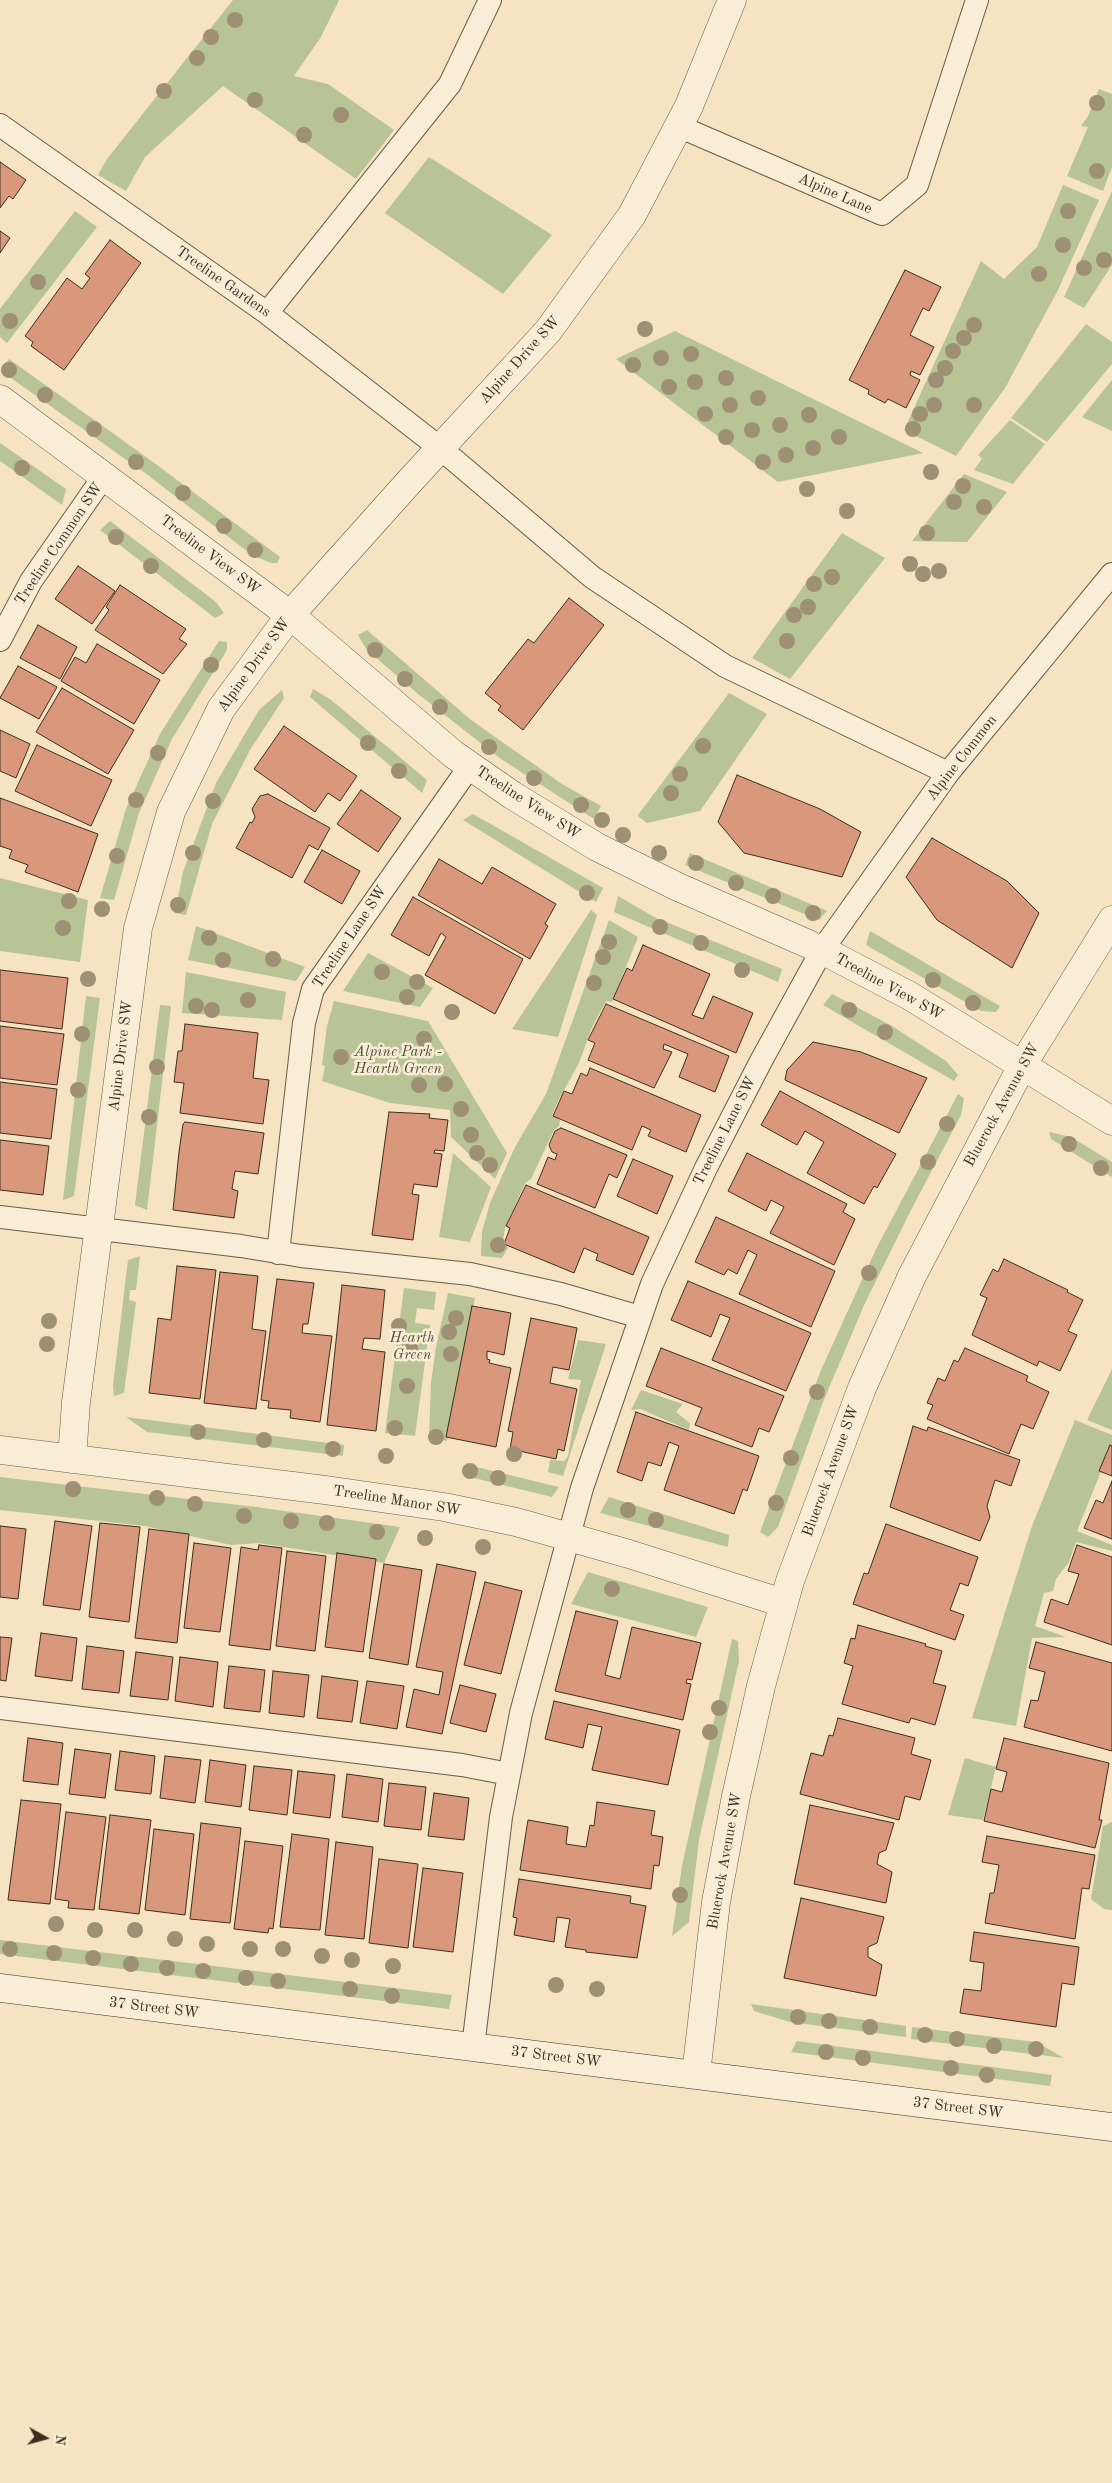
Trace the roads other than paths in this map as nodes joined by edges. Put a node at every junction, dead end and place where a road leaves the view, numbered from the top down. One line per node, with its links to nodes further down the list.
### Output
1 (490, 0): 6 (lane)
2 (732, 0): 5 (street, Alpine Drive SW)
3 (977, 0): 5 (lane, Alpine Lane)
4 (0, 125): 6 (lane, Treeline Gardens)
5 (678, 126): 8 (street, Alpine Drive SW)
6 (267, 313): 8 (lane, Treeline Gardens)
7 (0, 399): 9 (street, Treeline View SW)
8 (440, 448): 11 (street, Alpine Drive SW); 14 (lane, Treeline Gardens)
9 (104, 476): 11 (street, Treeline View SW); 12 (lane, Treeline Common SW)
10 (1112, 574): 14 (lane, Alpine Common)
11 (290, 615): 13 (street, Treeline View SW); 20 (street, Alpine Drive SW)
12 (0, 640)
13 (470, 766): 16 (street, Treeline View SW); 21 (lane, Treeline Lane SW)
14 (948, 773): 16 (lane, Alpine Common)
15 (1112, 920): 17 (street, Bluerock Avenue SW)
16 (822, 950): 17 (street, Treeline View SW); 22 (lane, Treeline Lane SW)
17 (1023, 1064): 18 (street, Treeline View SW); 26 (street, Bluerock Avenue SW)
18 (1112, 1121)
19 (0, 1217): 20 (lane)
20 (99, 1230): 21 (lane); 24 (street, Alpine Drive SW)
21 (278, 1253): 22 (lane)
22 (640, 1317): 25 (lane, Treeline Lane SW)
23 (0, 1450): 24 (street, Treeline Manor SW)
24 (72, 1459): 25 (street, Treeline Manor SW)
25 (570, 1539): 26 (street, Treeline Manor SW); 28 (lane, Treeline Lane SW)
26 (783, 1603): 31 (street, Bluerock Avenue SW)
27 (0, 1708): 28 (lane)
28 (509, 1774): 30 (lane, Treeline Lane SW)
29 (0, 1988): 30 (street, 37 Street SW)
30 (473, 2047): 31 (street, 37 Street SW)
31 (696, 2074): 32 (street, 37 Street SW)
32 (1112, 2128)

